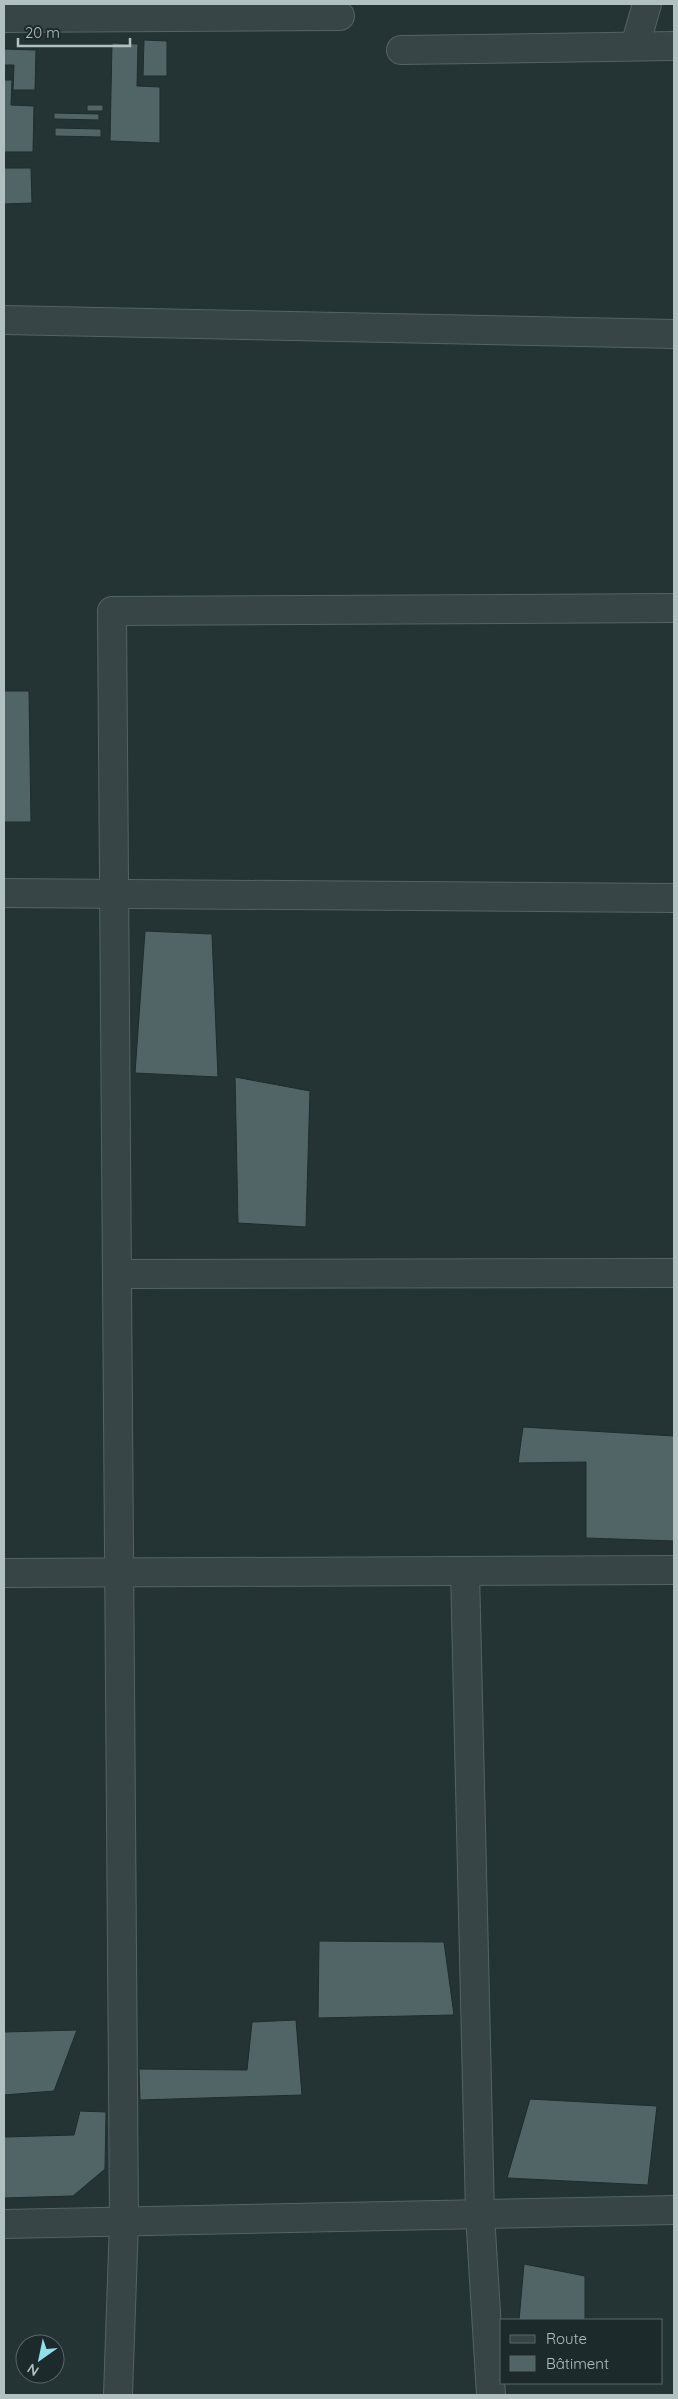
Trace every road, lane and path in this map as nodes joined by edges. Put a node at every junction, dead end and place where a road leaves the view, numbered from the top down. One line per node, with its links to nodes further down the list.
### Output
1 (647, 4): 4 (street)
2 (340, 16): 3 (street)
3 (4, 18)
4 (636, 46): 5 (street); 6 (street)
5 (674, 46)
6 (401, 50)
7 (4, 320): 8 (street)
8 (674, 334)
9 (674, 608): 11 (street)
10 (4, 893): 11 (street)
11 (114, 893): 12 (street); 14 (street)
12 (674, 898)
13 (674, 1273): 14 (street)
14 (117, 1274): 17 (street)
15 (674, 1570): 16 (street)
16 (465, 1571): 17 (street); 20 (street)
17 (119, 1572): 18 (street); 21 (street)
18 (4, 1573)
19 (674, 2210): 20 (street)
20 (480, 2214): 21 (street); 24 (street)
21 (124, 2221): 22 (street); 23 (street)
22 (4, 2224)
23 (118, 2395)
24 (491, 2395)

